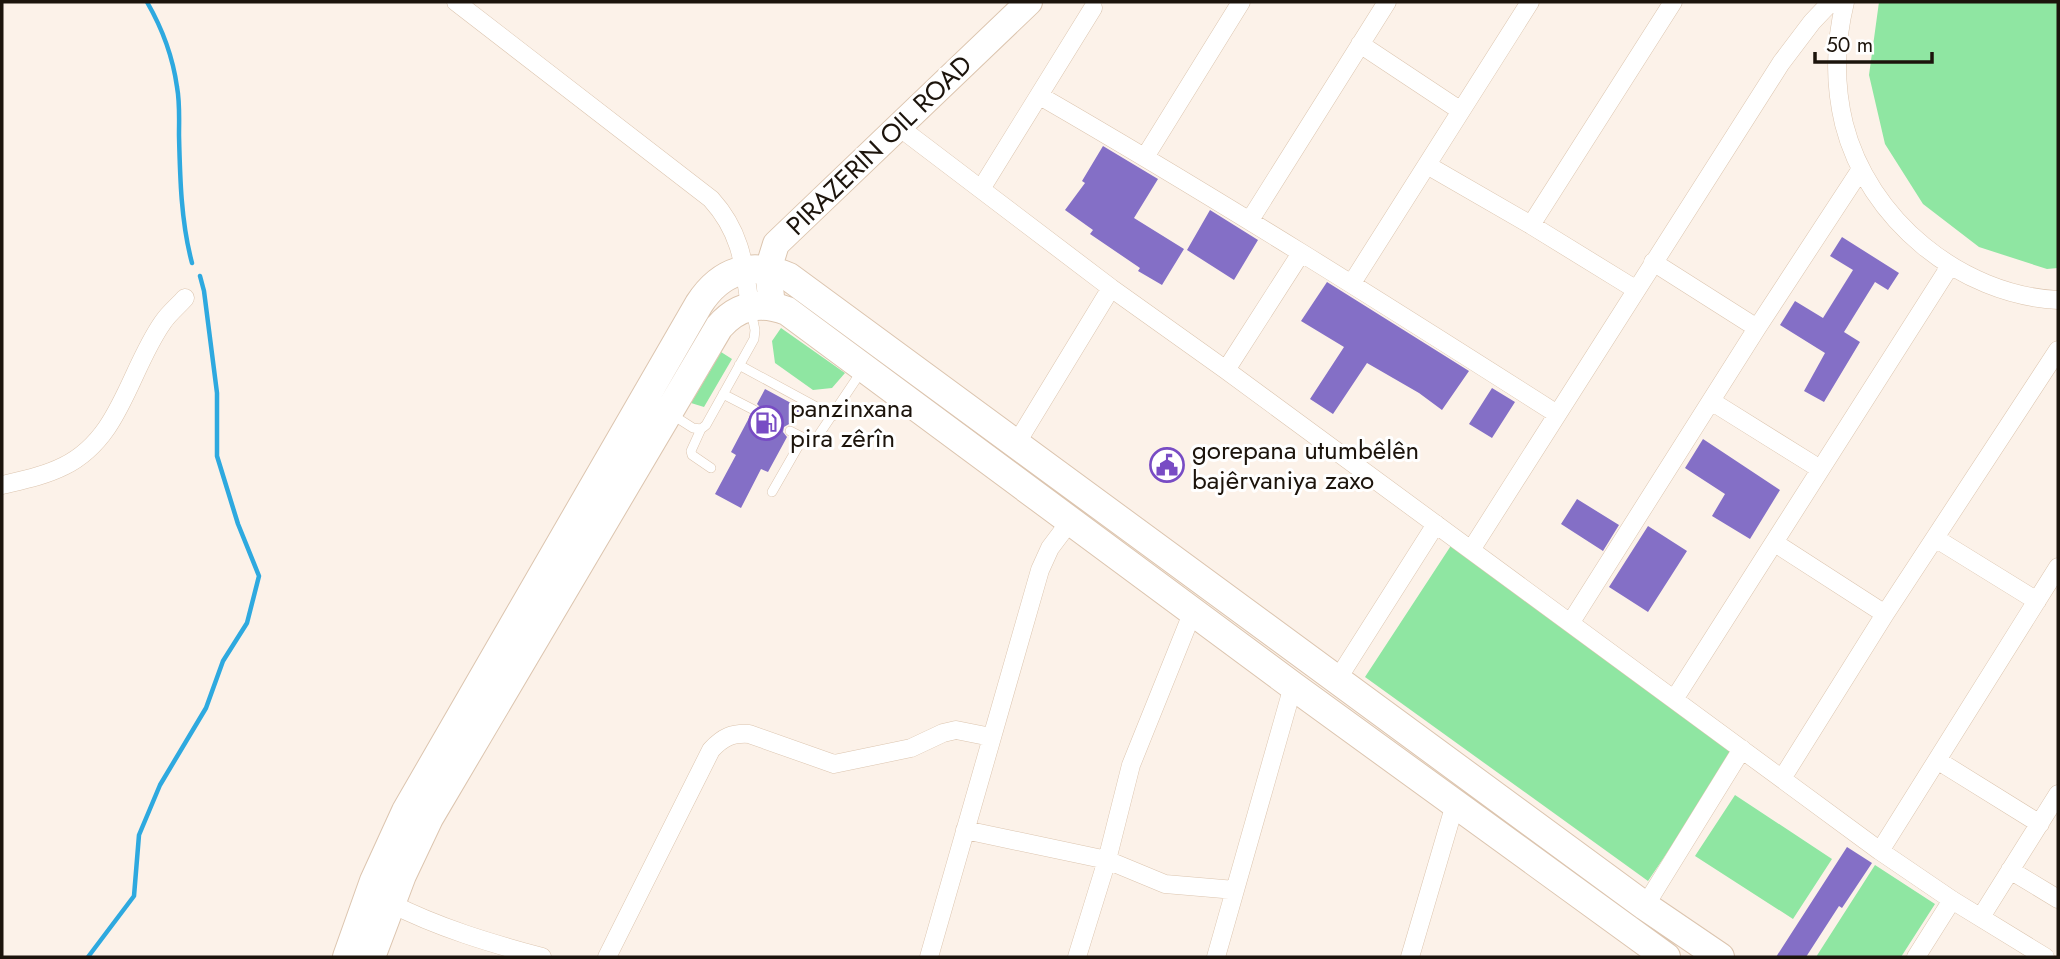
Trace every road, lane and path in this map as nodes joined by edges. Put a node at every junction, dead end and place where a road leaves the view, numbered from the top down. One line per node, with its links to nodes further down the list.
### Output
1 (456, 2): 23 (street)
2 (1029, 2): 13 (main road, PIRAZERIN OIL ROAD)
3 (1241, 2): 14 (street)
4 (1387, 2): 10 (street)
5 (1530, 2): 12 (street)
6 (1673, 2): 19 (street)
7 (1831, 2): 21 (street)
8 (1845, 2): 16 (street)
9 (1093, 8): 11 (street)
10 (1360, 44): 12 (street); 18 (street)
11 (1040, 96): 14 (street); 17 (street)
12 (1461, 111): 15 (street)
13 (899, 127): 17 (street); 23 (main road, PIRAZERIN OIL ROAD)
14 (1146, 157): 18 (street)
15 (1427, 164): 19 (street); 24 (street)
16 (1861, 169): 22 (street); 30 (street)
17 (981, 189): 25 (street)
18 (1250, 220): 20 (street)
19 (1531, 225): 26 (street)
20 (1301, 253): 24 (street); 34 (street)
21 (1653, 262): 26 (street); 30 (street)
22 (1950, 266): 28 (street); 46 (street)
23 (757, 270): 29 (main road, PIRAZERIN OIL ROAD); 44 (main road); 80 (main road)
24 (1352, 283): 39 (street)
25 (1111, 288): 34 (street); 44 (street)
26 (1635, 289): 39 (street)
27 (185, 298): 47 (street)
28 (2058, 300)
29 (761, 306): 32 (lane); 33 (main road); 38 (main road)
30 (1757, 328): 36 (street)
31 (2058, 350): 51 (street)
32 (739, 365): 35 (lane); 40 (lane)
33 (864, 368): 40 (lane); 49 (main road)
34 (1226, 370): 50 (street)
35 (723, 394): 37 (lane); 41 (lane)
36 (1712, 401): 46 (street); 58 (street)
37 (754, 410)
38 (669, 413): 41 (lane); 76 (main road)
39 (1557, 414): 53 (street)
40 (833, 416): 43 (lane)
41 (701, 429): 45 (lane)
42 (790, 431): 43 (lane)
43 (803, 438): 48 (lane)
44 (1016, 444): 59 (main road)
45 (711, 468)
46 (1820, 469): 52 (street)
47 (2, 485)
48 (772, 492)
49 (1071, 520): 56 (main road); 62 (street)
50 (1436, 524): 53 (street); 59 (street)
51 (1935, 538): 55 (street); 57 (street)
52 (1775, 543): 57 (street); 61 (street)
53 (1471, 550): 58 (street)
54 (2055, 578): 55 (street)
55 (2037, 601): 64 (street)
56 (1193, 611): 60 (main road); 71 (street)
57 (1885, 614): 65 (street)
58 (1571, 622): 61 (street)
59 (1337, 680): 77 (main road)
60 (1293, 686): 67 (main road); 73 (street)
61 (1675, 698): 63 (street)
62 (991, 737): 69 (street); 83 (street)
63 (1742, 749): 65 (street); 77 (street)
64 (1937, 760): 68 (street); 70 (street)
65 (1783, 777): 70 (street)
66 (2058, 794): 68 (street)
67 (1455, 804): 87 (street); 88 (main road)
68 (2040, 824): 72 (street)
69 (965, 830): 71 (street); 84 (street)
70 (1880, 850): 75 (street)
71 (1107, 860): 73 (street); 85 (street)
72 (2010, 870): 74 (street); 78 (street)
73 (1235, 890): 86 (street)
74 (2058, 899)
75 (1952, 900): 78 (street); 90 (street)
76 (390, 903): 79 (street); 81 (main road)
77 (1645, 906): 89 (main road)
78 (1981, 917): 91 (street)
79 (475, 949): 82 (street)
80 (347, 957)
81 (372, 957)
82 (542, 957)
83 (607, 957)
84 (929, 957)
85 (1077, 957)
86 (1216, 957)
87 (1410, 957)
88 (1666, 957)
89 (1720, 957)
90 (1916, 957)
91 (2045, 957)

